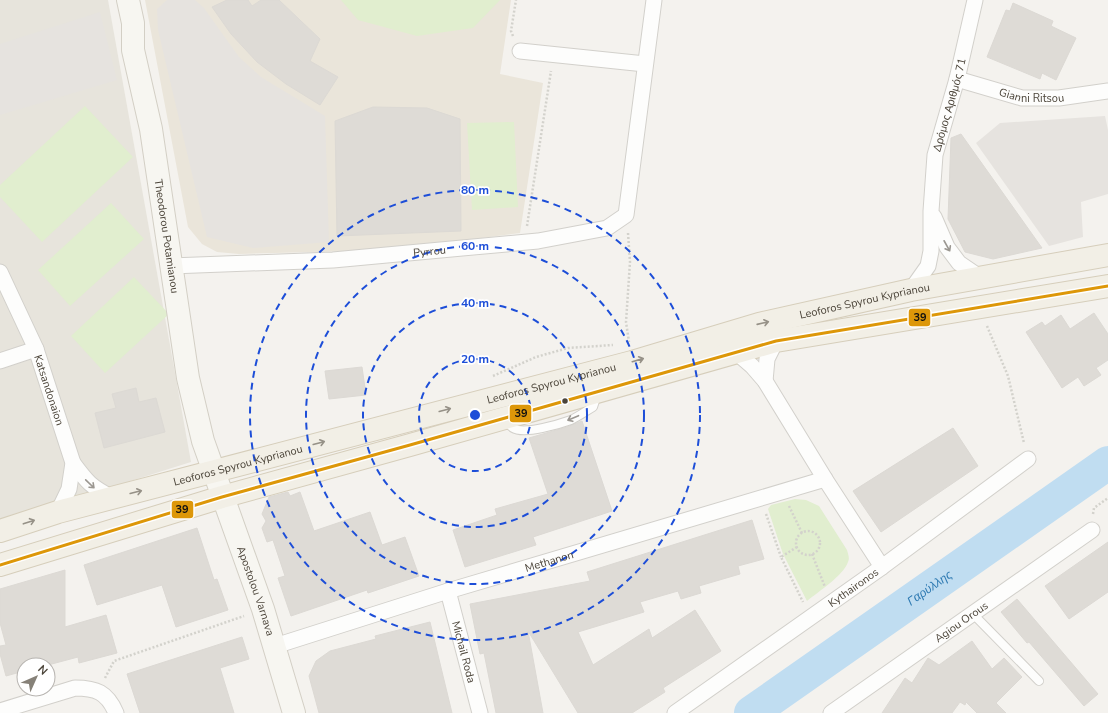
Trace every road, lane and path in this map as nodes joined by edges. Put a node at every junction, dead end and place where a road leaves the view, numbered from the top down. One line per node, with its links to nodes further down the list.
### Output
1 (128, 0): 14 (main road, Theodorou Potamianou)
2 (516, 0): 5 (path)
3 (654, 0): 7 (street)
4 (975, 0): 8 (street, Δρόμος Αριθμός 71)
5 (520, 51): 6 (street)
6 (553, 55): 7 (street); 12 (path)
7 (645, 64): 11 (street)
8 (957, 79): 9 (street, Gianni Ritsou); 10 (street, Δρόμος Αριθμός 71)
9 (1108, 91)
10 (931, 211): 16 (street, Δρόμος Αριθμός 71, one-way to 16); 18 (street, Δρόμος Αριθμός 71)
11 (626, 215): 12 (street, Pyrrou); 21 (path)
12 (525, 242): 14 (street, Pyrrou)
13 (1108, 255): 16 (main road, Leoforos Spyrou Kyprianou)
14 (171, 266): 28 (main road, Theodorou Potamianou)
15 (0, 272): 22 (street, Katsandonaion)
16 (981, 278): 18 (main road, Leoforos Spyrou Kyprianou)
17 (1108, 286): 19 (main road, Leoforos Spyrou Kyprianou)
18 (911, 290): 28 (main road, Leoforos Spyrou Kyprianou, one-way to 18)
19 (979, 307): 20 (main road, Leoforos Spyrou Kyprianou); 26 (path)
20 (776, 341): 23 (main road, Leoforos Spyrou Kyprianou); 25 (street)
21 (629, 342)
22 (36, 349): 24 (street); 27 (street, Katsandonaion)
23 (737, 353): 25 (street); 31 (main road, Leoforos Spyrou Kyprianou, one-way to 31)
24 (0, 361)
25 (765, 381): 29 (street)
26 (1028, 459): 43 (street, Kythaironos)
27 (72, 463): 32 (street, one-way to 32); 35 (street, Katsandonaion)
28 (214, 471): 31 (main road, Apostolou Varnava); 32 (main road, Leoforos Spyrou Kyprianou, one-way to 28)
29 (825, 479): 30 (street, Methanon); 43 (street)
30 (783, 492): 33 (street, Methanon); 38 (path)
31 (222, 497): 42 (main road, Leoforos Spyrou Kyprianou); 49 (main road, Apostolou Varnava)
32 (113, 498): 35 (main road, Leoforos Spyrou Kyprianou)
33 (761, 498): 41 (path); 44 (street, Methanon)
34 (1108, 498): 36 (path)
35 (58, 512): 37 (main road, Leoforos Spyrou Kyprianou, one-way to 35)
36 (1092, 530): 46 (street, Agiou Orous)
37 (0, 531)
38 (802, 532): 39 (path); 40 (path)
39 (797, 547): 40 (path); 41 (path)
40 (812, 554): 45 (path)
41 (781, 557): 48 (path)
42 (0, 565)
43 (882, 567): 45 (street, Kythaironos)
44 (448, 591): 49 (street, Methanon); 55 (street, Michail Roda)
45 (831, 603): 48 (street, Kythaironos)
46 (973, 614): 50 (lane); 57 (street, Agiou Orous)
47 (245, 615): 51 (path)
48 (811, 617): 56 (street, Kythaironos)
49 (275, 646): 54 (main road, Apostolou Varnava)
50 (1039, 681)
51 (97, 690): 52 (street); 53 (street)
52 (0, 711)
53 (116, 713)
54 (294, 713)
55 (480, 713)
56 (675, 713)
57 (832, 713)

